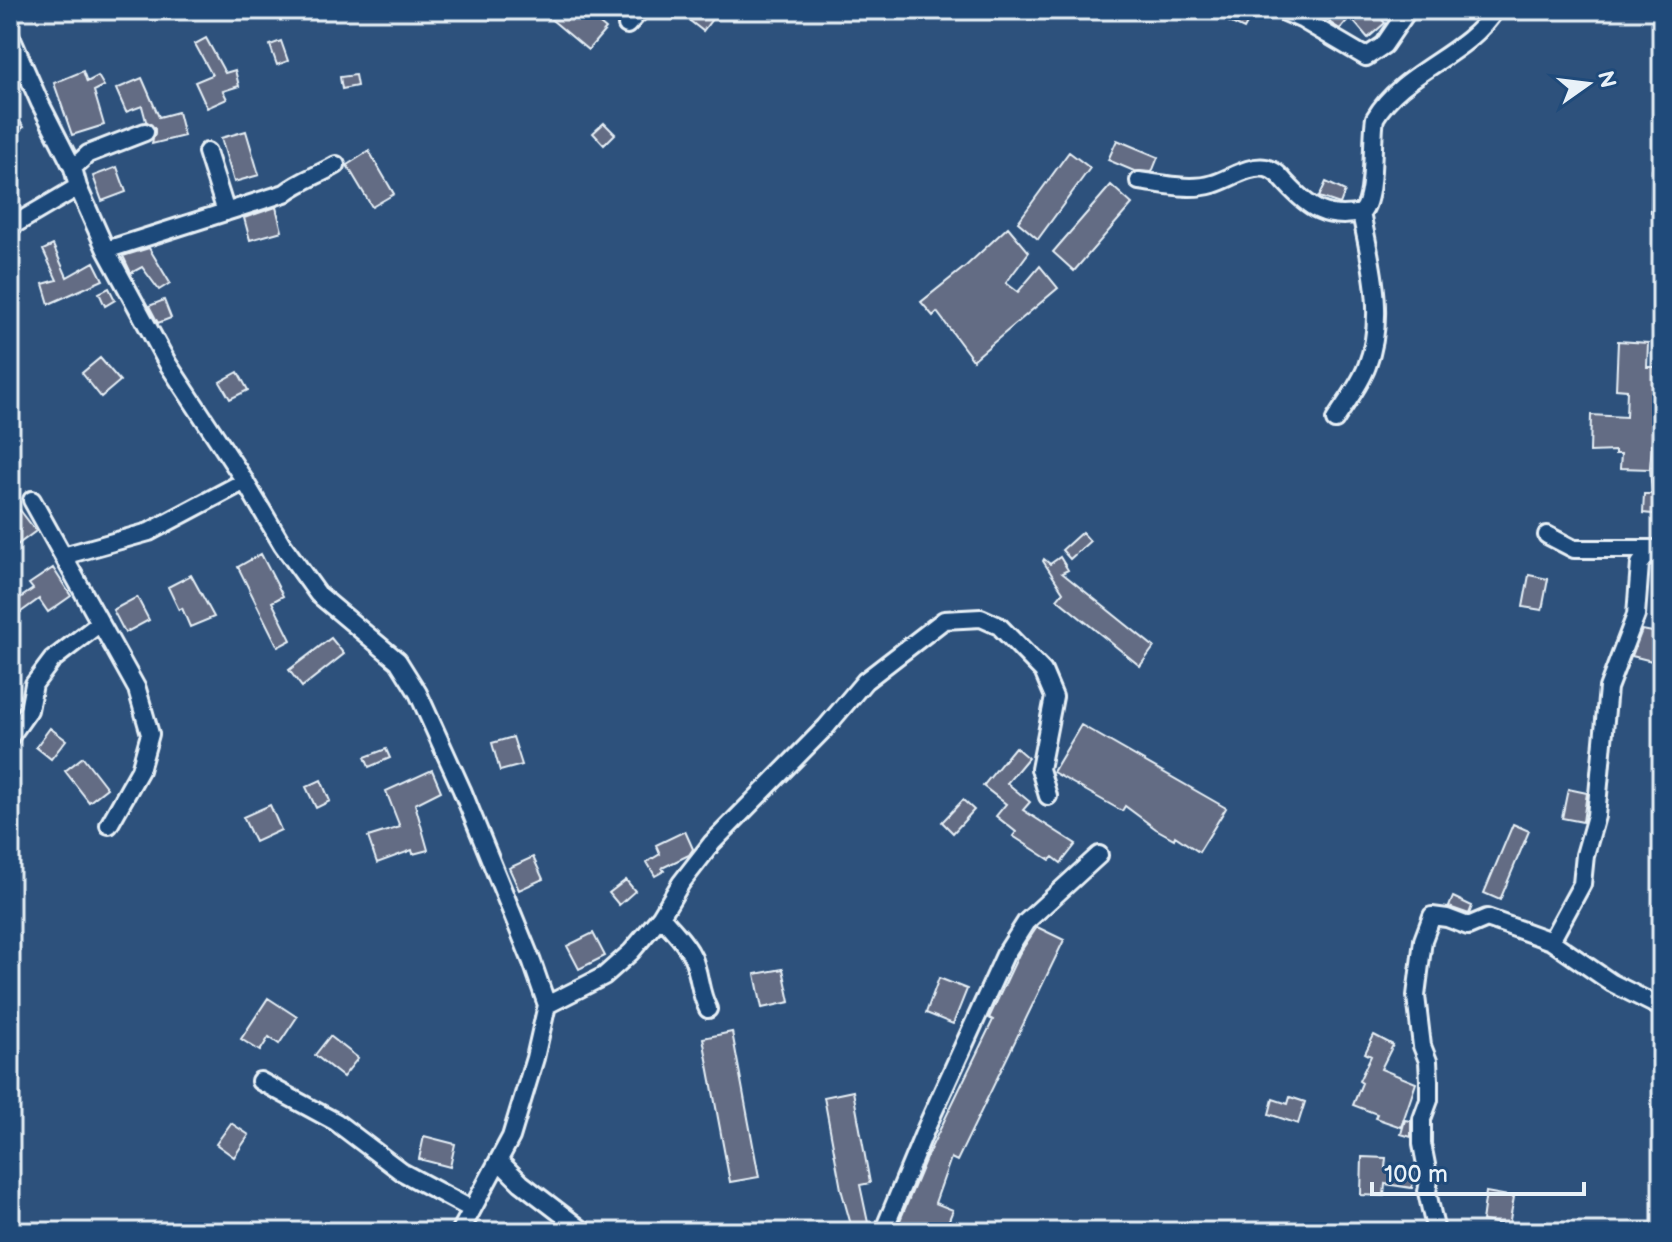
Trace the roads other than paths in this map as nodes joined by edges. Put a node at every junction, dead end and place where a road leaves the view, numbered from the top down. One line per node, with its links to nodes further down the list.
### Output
1 (641, 10): 5 (street)
2 (1280, 10): 3 (street)
3 (1408, 10)
4 (1495, 10): 14 (street)
5 (627, 25)
6 (10, 35): 10 (street)
7 (145, 132): 10 (street)
8 (207, 152): 13 (street)
9 (336, 165): 13 (street)
10 (73, 168): 12 (street)
11 (1139, 181): 14 (street)
12 (78, 187): 15 (street); 16 (street)
13 (226, 212): 16 (street)
14 (1361, 213): 17 (street)
15 (10, 227)
16 (106, 250): 18 (street)
17 (1335, 420)
18 (245, 481): 22 (street); 30 (street)
19 (32, 500): 22 (street)
20 (1547, 535): 21 (street)
21 (1657, 549): 29 (street)
22 (63, 556): 23 (street)
23 (100, 623): 24 (street); 26 (street)
24 (10, 737)
25 (1048, 796): 28 (street)
26 (109, 825)
27 (1099, 855): 40 (street)
28 (661, 916): 30 (street); 32 (street)
29 (1551, 941): 31 (street); 41 (street)
30 (547, 1005): 34 (street)
31 (1662, 1008)
32 (708, 1009)
33 (260, 1081): 37 (street)
34 (499, 1161): 35 (street); 36 (street)
35 (485, 1183): 36 (street); 37 (street)
36 (521, 1183): 39 (street)
37 (471, 1209): 38 (street)
38 (460, 1232)
39 (585, 1232)
40 (883, 1232)
41 (1436, 1232)

